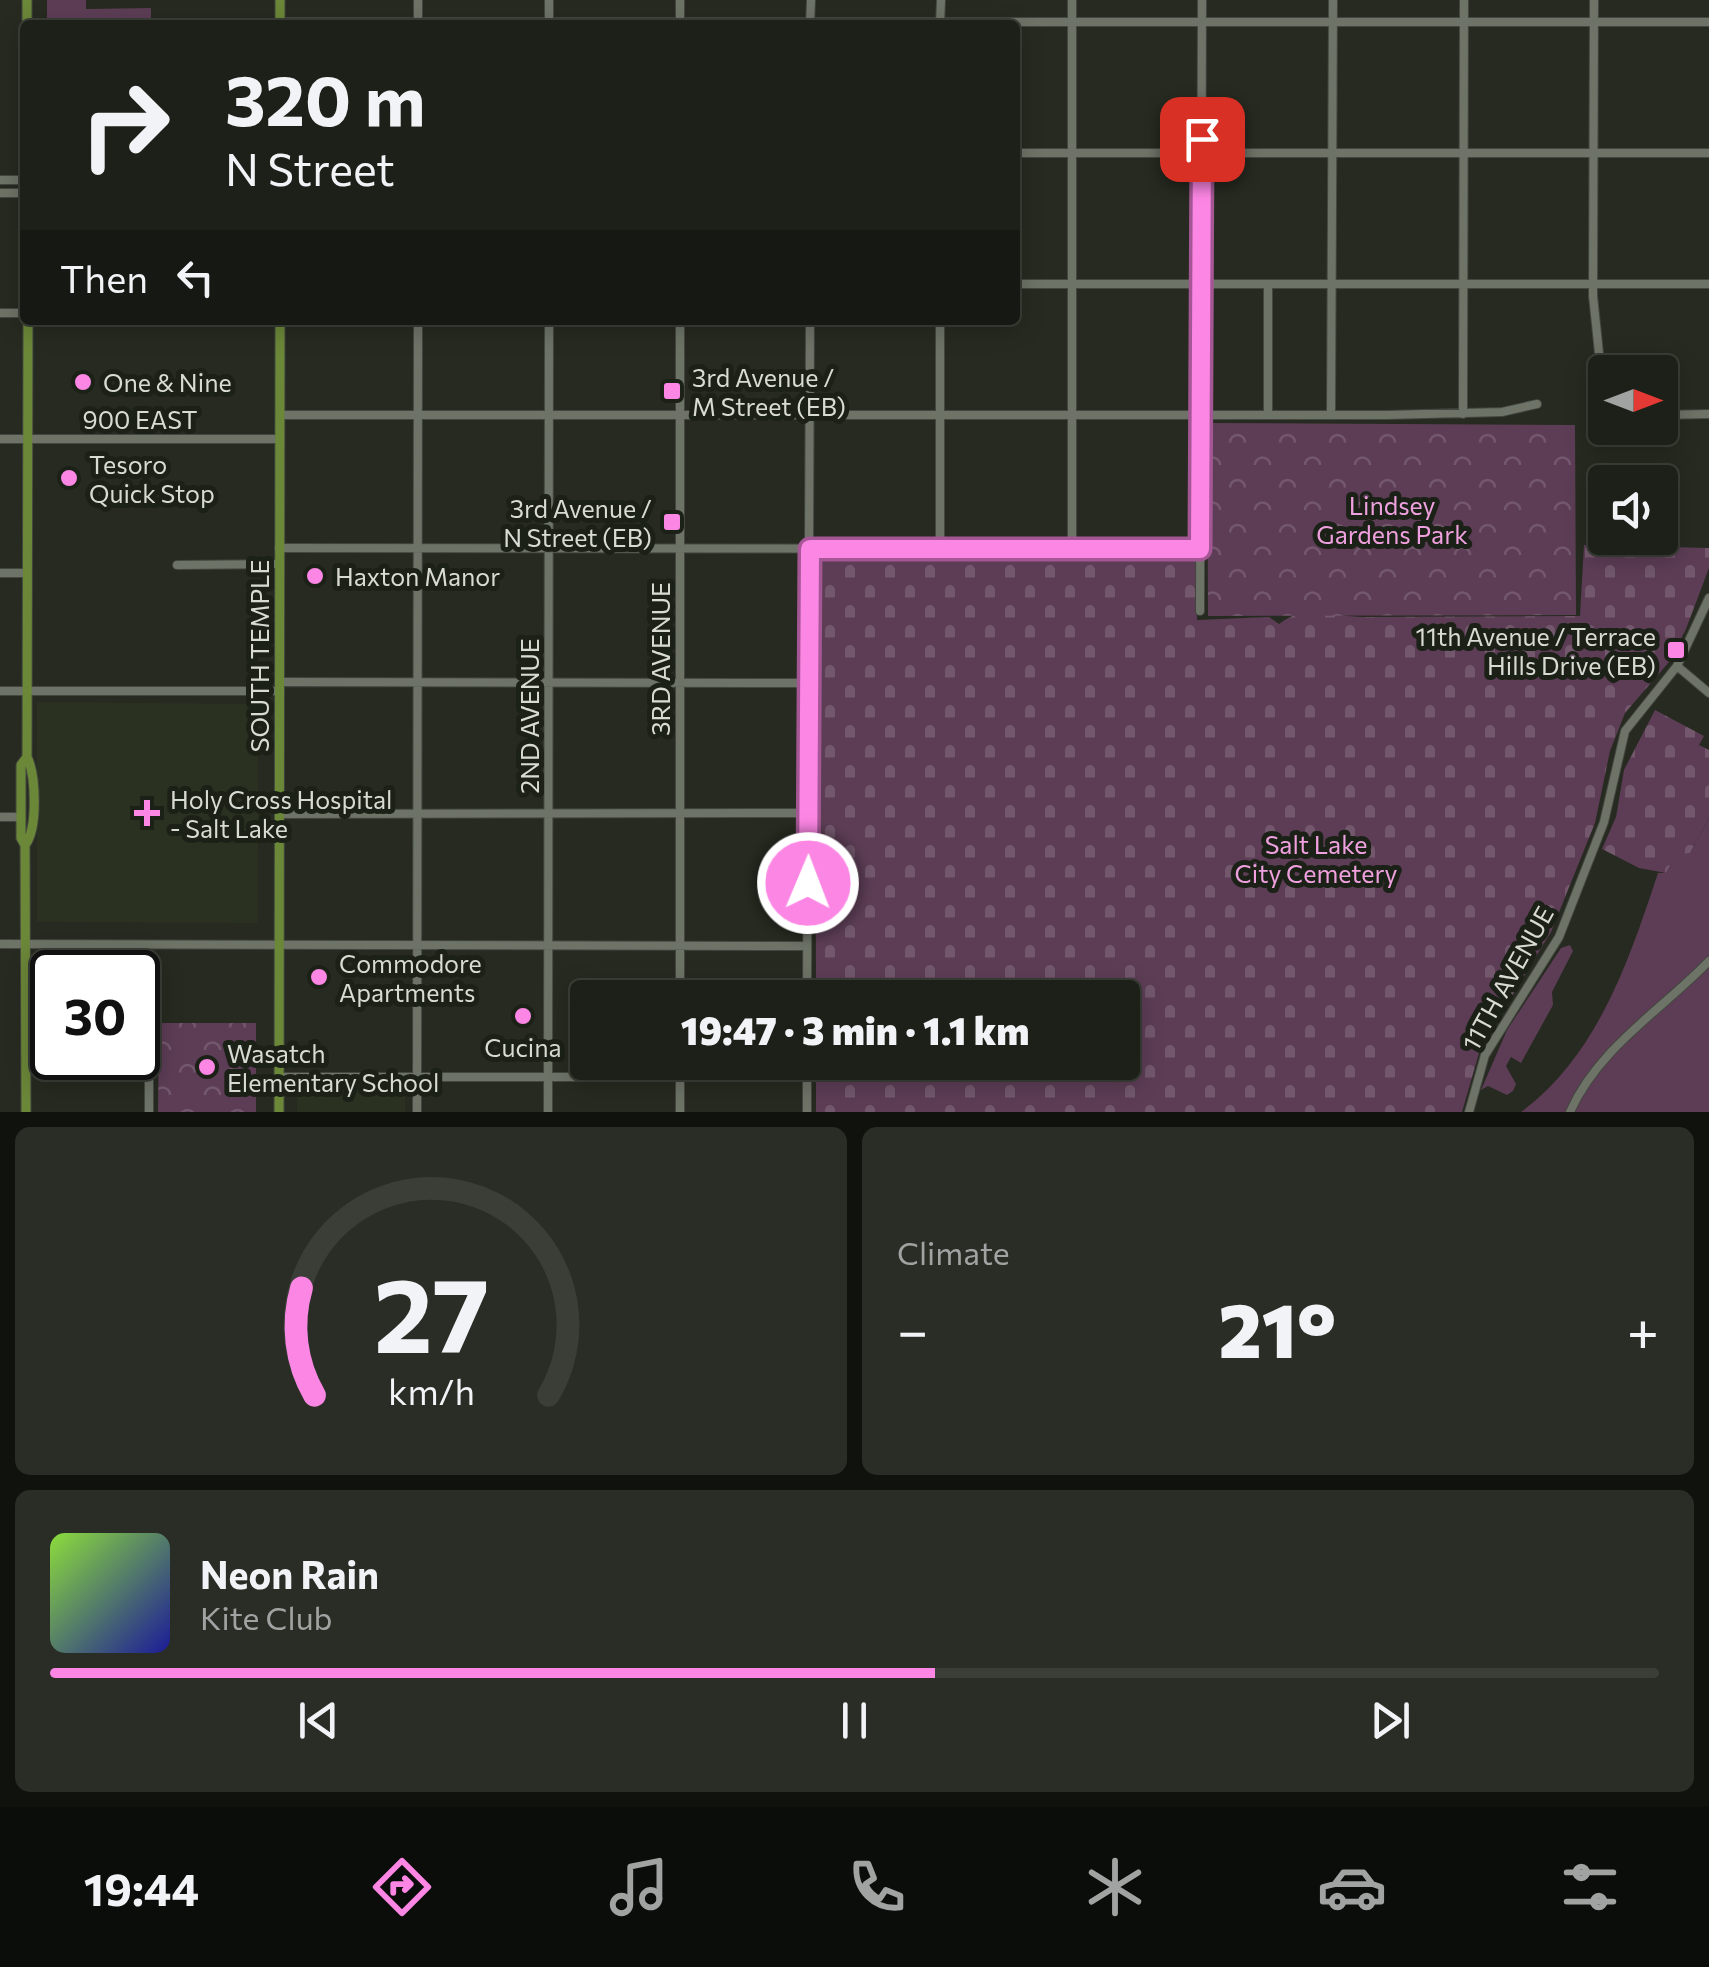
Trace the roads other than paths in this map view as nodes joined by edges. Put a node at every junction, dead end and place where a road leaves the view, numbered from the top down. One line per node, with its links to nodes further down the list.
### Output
1 (1072, 0): 6 (street)
2 (1202, 0): 7 (street)
3 (1333, 0): 8 (street)
4 (1464, 0): 9 (street)
5 (1594, 0): 10 (street)
6 (1072, 22): 7 (street); 12 (street); 14 (street)
7 (1202, 22): 8 (street); 15 (street)
8 (1333, 22): 9 (street); 16 (street)
9 (1464, 22): 10 (street); 17 (street)
10 (1594, 22): 11 (street); 18 (street)
11 (1709, 22)
12 (1020, 23)
13 (1020, 153): 14 (street)
14 (1072, 153): 15 (street); 21 (street)
15 (1202, 153): 16 (street); 22 (street)
16 (1333, 153): 17 (street); 24 (street)
17 (1463, 153): 18 (street); 25 (street)
18 (1593, 153): 19 (street); 26 (street)
19 (1709, 153)
20 (1020, 284): 21 (street)
21 (1072, 284): 22 (street); 48 (street)
22 (1201, 284): 23 (street); 49 (street)
23 (1268, 284): 24 (street); 45 (street)
24 (1332, 284): 25 (street); 46 (street)
25 (1463, 284): 26 (street); 38 (street)
26 (1593, 284): 27 (street); 35 (street)
27 (1709, 284)
28 (26, 325): 51 (main road)
29 (280, 325): 40 (main road, SOUTH TEMPLE)
30 (418, 325): 41 (street)
31 (549, 325): 42 (street, 2ND AVENUE)
32 (680, 325): 43 (street, 3RD AVENUE)
33 (810, 325): 37 (street)
34 (940, 325): 44 (street)
35 (1600, 355)
36 (1536, 404): 38 (street)
37 (810, 414): 43 (street); 44 (street); 59 (street)
38 (1462, 414): 46 (street)
39 (1709, 414): 47 (street)
40 (280, 415): 41 (street); 52 (main road, SOUTH TEMPLE)
41 (418, 415): 42 (street); 54 (street)
42 (549, 415): 43 (street); 55 (street, 2ND AVENUE)
43 (680, 415): 58 (street, 3RD AVENUE)
44 (940, 415): 48 (street); 56 (street)
45 (1268, 415): 46 (street); 49 (street)
46 (1332, 415)
47 (1678, 415)
48 (1071, 416): 49 (street); 57 (street)
49 (1201, 416): 60 (street)
50 (0, 438): 51 (street, 900 EAST)
51 (28, 438): 52 (street, 900 EAST); 64 (main road)
52 (279, 438): 53 (main road, SOUTH TEMPLE)
53 (279, 548): 54 (street); 61 (main road, SOUTH TEMPLE)
54 (418, 548): 55 (street); 69 (street)
55 (549, 548): 58 (street); 70 (street, 2ND AVENUE)
56 (940, 548): 57 (street); 59 (street)
57 (1072, 548): 60 (street)
58 (680, 549): 59 (street); 68 (street, 3RD AVENUE)
59 (810, 549): 71 (street)
60 (1200, 549): 66 (street)
61 (279, 564): 62 (street); 72 (main road, SOUTH TEMPLE)
62 (177, 565)
63 (0, 574): 64 (street)
64 (28, 574): 74 (main road)
65 (1709, 598): 67 (street, 11TH AVENUE)
66 (1200, 611)
67 (1677, 666): 75 (street); 111 (street, 11TH AVENUE)
68 (680, 682): 70 (street); 71 (street); 80 (street, 3RD AVENUE)
69 (418, 683): 70 (street); 72 (street); 78 (street)
70 (549, 683): 79 (street, 2ND AVENUE)
71 (809, 683): 81 (street)
72 (279, 687): 74 (street); 77 (main road, SOUTH TEMPLE)
73 (0, 690): 74 (street)
74 (28, 691): 76 (main road)
75 (1709, 693)
76 (28, 757): 83 (main road); 84 (main road)
77 (279, 814): 78 (street); 87 (main road, SOUTH TEMPLE)
78 (417, 814): 79 (street); 88 (street)
79 (548, 814): 80 (street); 89 (street, 2ND AVENUE)
80 (680, 814): 81 (street); 90 (street, 3RD AVENUE)
81 (808, 814): 91 (street)
82 (0, 817): 83 (street)
83 (21, 817): 84 (main road)
84 (25, 845): 86 (main road)
85 (0, 944): 86 (street)
86 (26, 944): 87 (street); 95 (main road)
87 (278, 945): 88 (street); 97 (main road, SOUTH TEMPLE)
88 (417, 946): 89 (street); 98 (street)
89 (549, 946): 90 (street); 99 (street, 2ND AVENUE)
90 (680, 946): 91 (street); 93 (street, 3RD AVENUE)
91 (807, 946): 94 (street)
92 (1709, 960): 112 (street)
93 (680, 980)
94 (807, 980)
95 (26, 1020): 96 (street); 104 (main road)
96 (30, 1020)
97 (279, 1077): 98 (street); 106 (main road, SOUTH TEMPLE)
98 (417, 1077): 99 (street); 107 (street)
99 (548, 1077): 100 (street); 108 (street, 2ND AVENUE)
100 (570, 1077)
101 (149, 1080): 105 (street)
102 (680, 1080): 109 (street)
103 (808, 1080): 110 (street)
104 (26, 1112)
105 (149, 1112)
106 (279, 1112)
107 (417, 1112)
108 (548, 1112)
109 (680, 1112)
110 (807, 1112)
111 (1468, 1112)
112 (1570, 1112)

